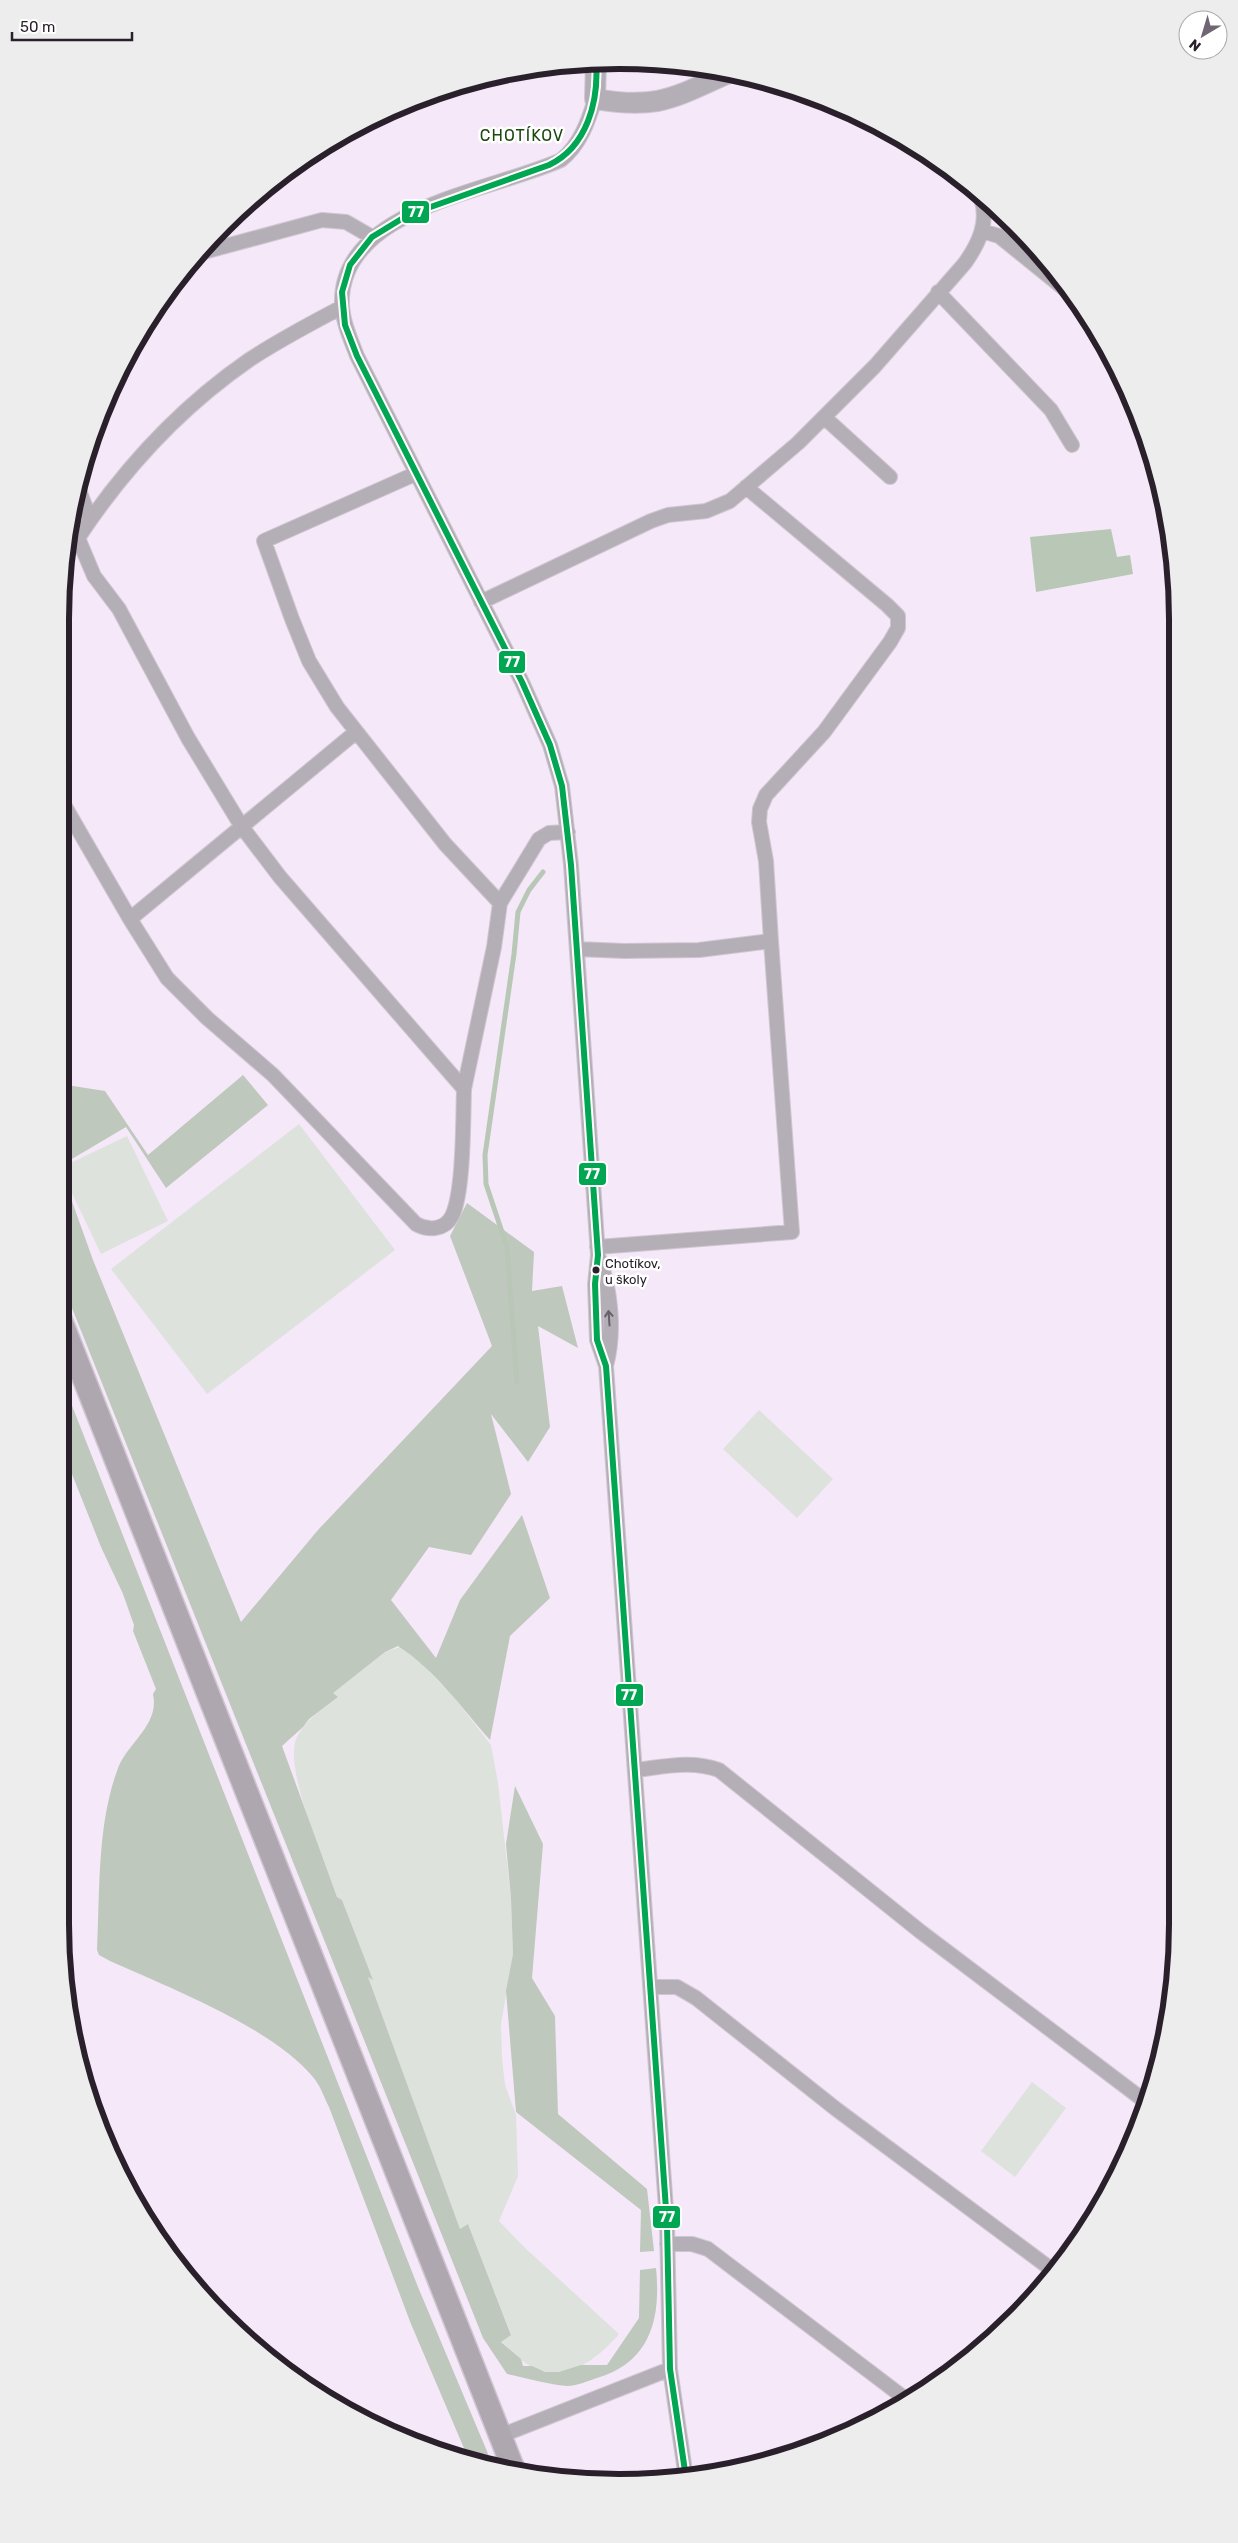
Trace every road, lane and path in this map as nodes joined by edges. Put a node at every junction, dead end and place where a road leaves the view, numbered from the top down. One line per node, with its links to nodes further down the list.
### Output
1 (597, 70): 3 (street)
2 (718, 78): 3 (street)
3 (595, 99): 6 (street)
4 (983, 206): 5 (street)
5 (982, 231): 8 (street); 9 (street)
6 (372, 237): 7 (street); 10 (street)
7 (211, 250)
8 (1051, 278)
9 (938, 292): 11 (street); 12 (street)
10 (342, 307): 13 (street); 17 (street)
11 (824, 417): 14 (street); 15 (street)
12 (1072, 445)
13 (415, 474): 20 (street); 21 (street)
14 (890, 477)
15 (746, 487): 20 (street); 27 (street)
16 (82, 498): 17 (street)
17 (90, 519): 18 (street)
18 (78, 538): 19 (street); 23 (street)
19 (73, 544)
20 (481, 602): 24 (street)
21 (356, 732): 23 (street); 25 (street)
22 (69, 814): 26 (street)
23 (242, 827): 26 (street); 29 (street)
24 (568, 832): 25 (street); 28 (street)
25 (500, 903): 29 (street)
26 (130, 919): 29 (street)
27 (771, 941): 28 (street); 30 (street)
28 (577, 949): 30 (street)
29 (464, 1088)
30 (598, 1251): 32 (street)
31 (69, 1341): 39 (main road)
32 (635, 1770): 33 (street); 34 (street)
33 (650, 1987): 35 (street); 36 (street)
34 (1141, 2098)
35 (667, 2244): 37 (street); 38 (street)
36 (1049, 2268)
37 (670, 2369): 39 (street); 41 (street)
38 (902, 2396)
39 (500, 2436): 40 (main road)
40 (511, 2464)
41 (685, 2471)

